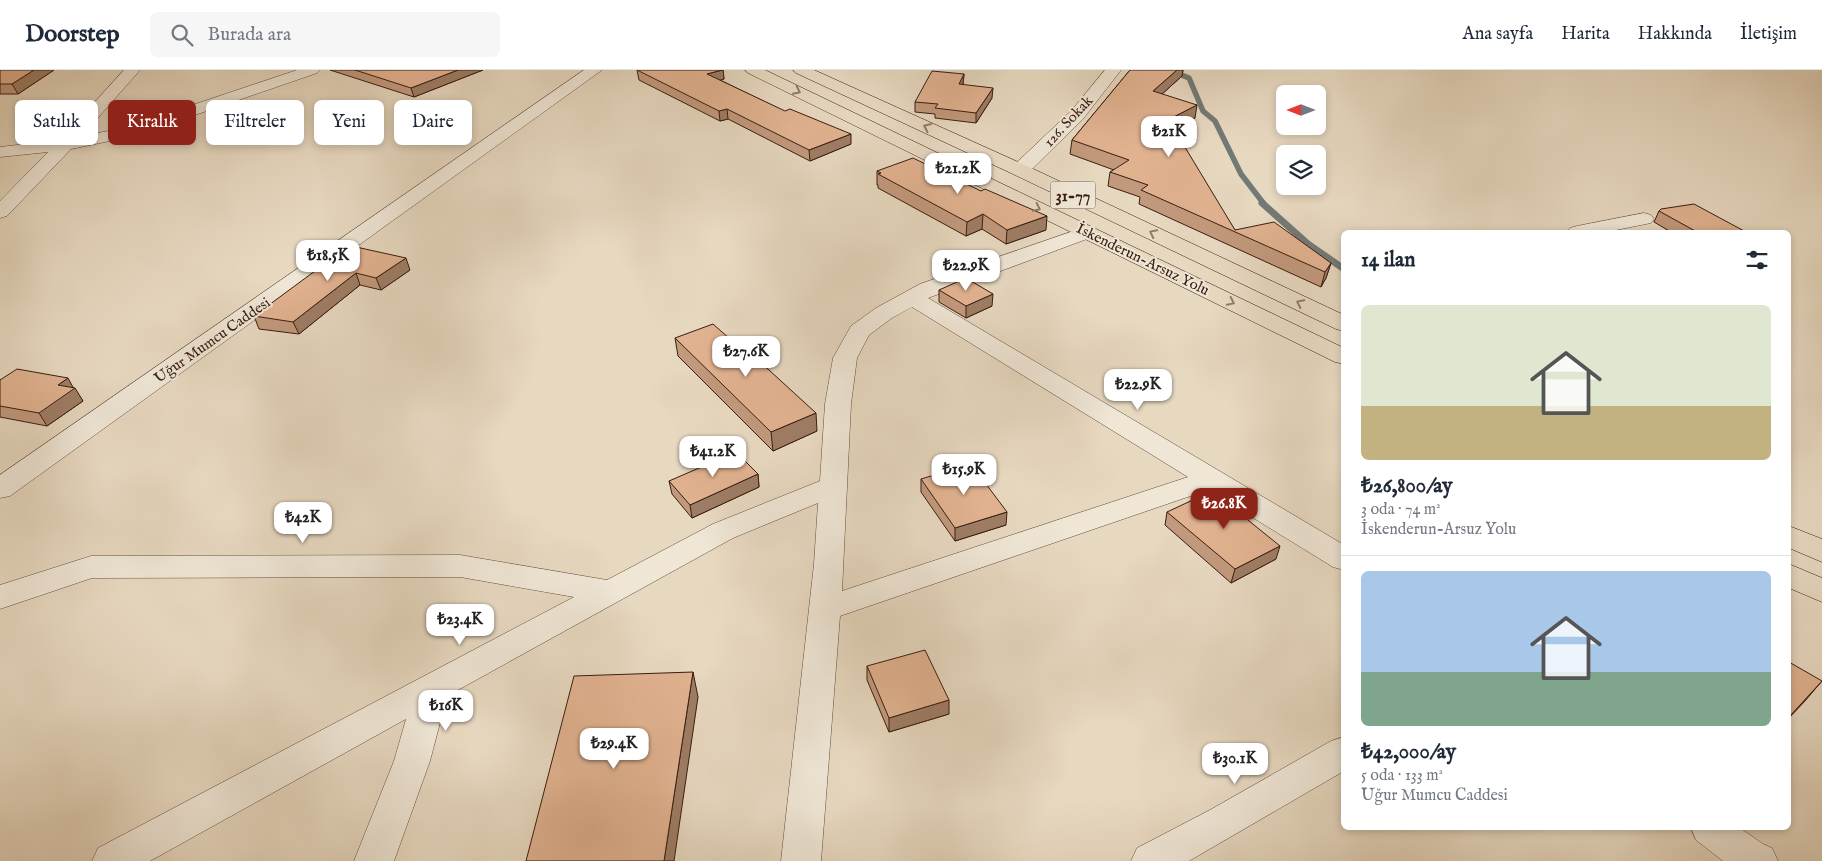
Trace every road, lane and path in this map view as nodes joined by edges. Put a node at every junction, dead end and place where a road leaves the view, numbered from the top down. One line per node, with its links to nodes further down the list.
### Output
1 (132, 70): 7 (street)
2 (312, 70): 8 (street)
3 (594, 70): 21 (street, Uğur Mumcu Caddesi)
4 (753, 70): 15 (main road, İskenderun-Arsuz Yolu, one-way to 15)
5 (801, 70): 11 (main road, İskenderun-Arsuz Yolu / 31-77, one-way to 5)
6 (1113, 70): 11 (street, 126. Sokak)
7 (98, 108)
8 (98, 138)
9 (65, 145): 10 (street); 12 (street)
10 (0, 152)
11 (1020, 170): 17 (main road, İskenderun-Arsuz Yolu / 31-77, one-way to 11)
12 (0, 212)
13 (1644, 219): 14 (street)
14 (1587, 230)
15 (1088, 232): 16 (street); 18 (main road, İskenderun-Arsuz Yolu, one-way to 18)
16 (912, 297): 19 (street); 20 (street)
17 (1341, 323)
18 (1341, 357)
19 (1211, 479): 24 (street); 29 (street)
20 (833, 486): 27 (street); 29 (street)
21 (0, 489)
22 (1791, 537): 23 (main road)
23 (1822, 552)
24 (1341, 556)
25 (1791, 576): 26 (main road)
26 (1822, 591)
27 (611, 592): 28 (street); 30 (street)
28 (0, 597)
29 (825, 609): 35 (street)
30 (432, 689): 33 (street); 34 (street)
31 (1341, 754): 36 (street)
32 (1713, 830): 37 (street)
33 (112, 861)
34 (374, 861)
35 (801, 861)
36 (1151, 861)
37 (1758, 861)

